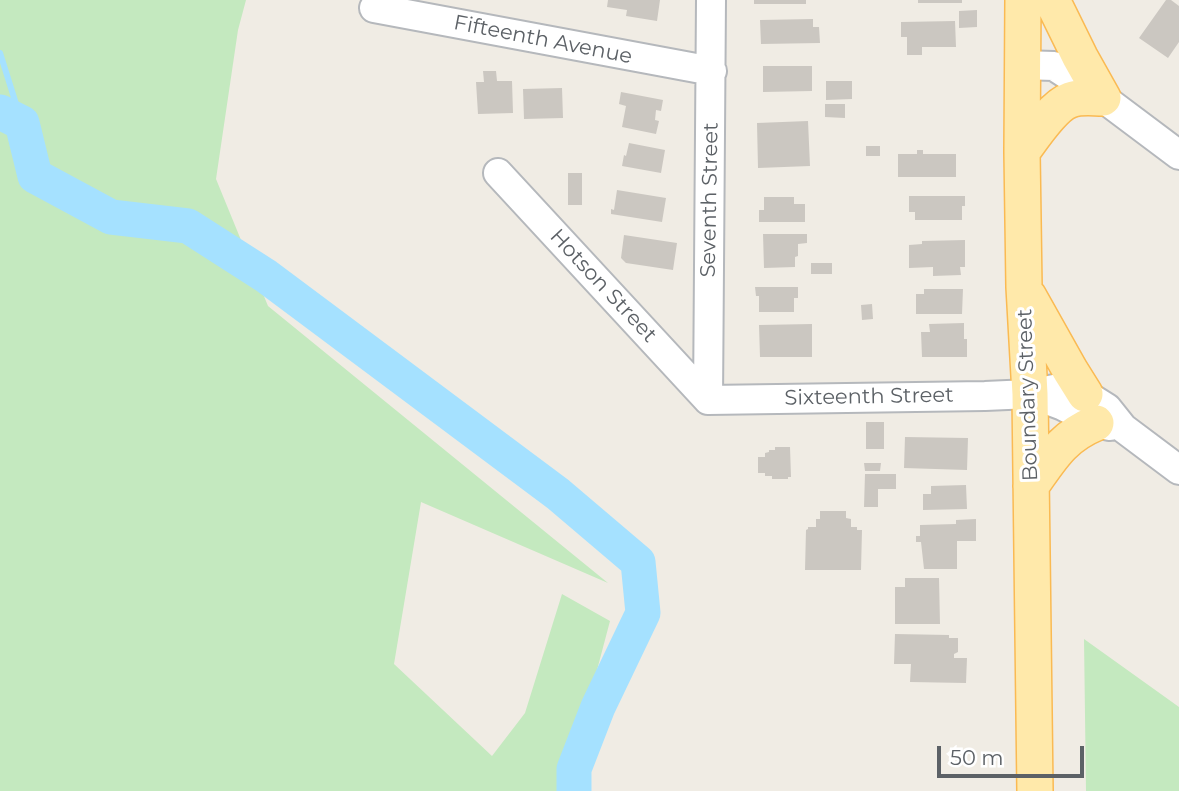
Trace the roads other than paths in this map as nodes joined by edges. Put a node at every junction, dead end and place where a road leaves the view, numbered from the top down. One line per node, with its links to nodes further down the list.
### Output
1 (711, 0): 6 (street, Seventh Street)
2 (1023, 0): 5 (main road, Boundary Street)
3 (1052, 0): 7 (main road)
4 (374, 8): 6 (street, Fifteenth Avenue)
5 (1021, 65): 7 (street); 8 (main road, Boundary Street)
6 (712, 71): 13 (street, Seventh Street)
7 (1103, 98): 8 (main road); 9 (street)
8 (1022, 152): 11 (main road, Boundary Street)
9 (1179, 155)
10 (498, 173): 13 (street, Hotson Street)
11 (1024, 287): 12 (main road, Boundary Street); 14 (main road)
12 (1030, 394): 13 (street, Sixteenth Street); 14 (street); 16 (main road, Boundary Street)
13 (708, 400)
14 (1101, 415): 15 (street); 16 (main road)
15 (1179, 470)
16 (1031, 486): 17 (main road, Boundary Street)
17 (1035, 791)

